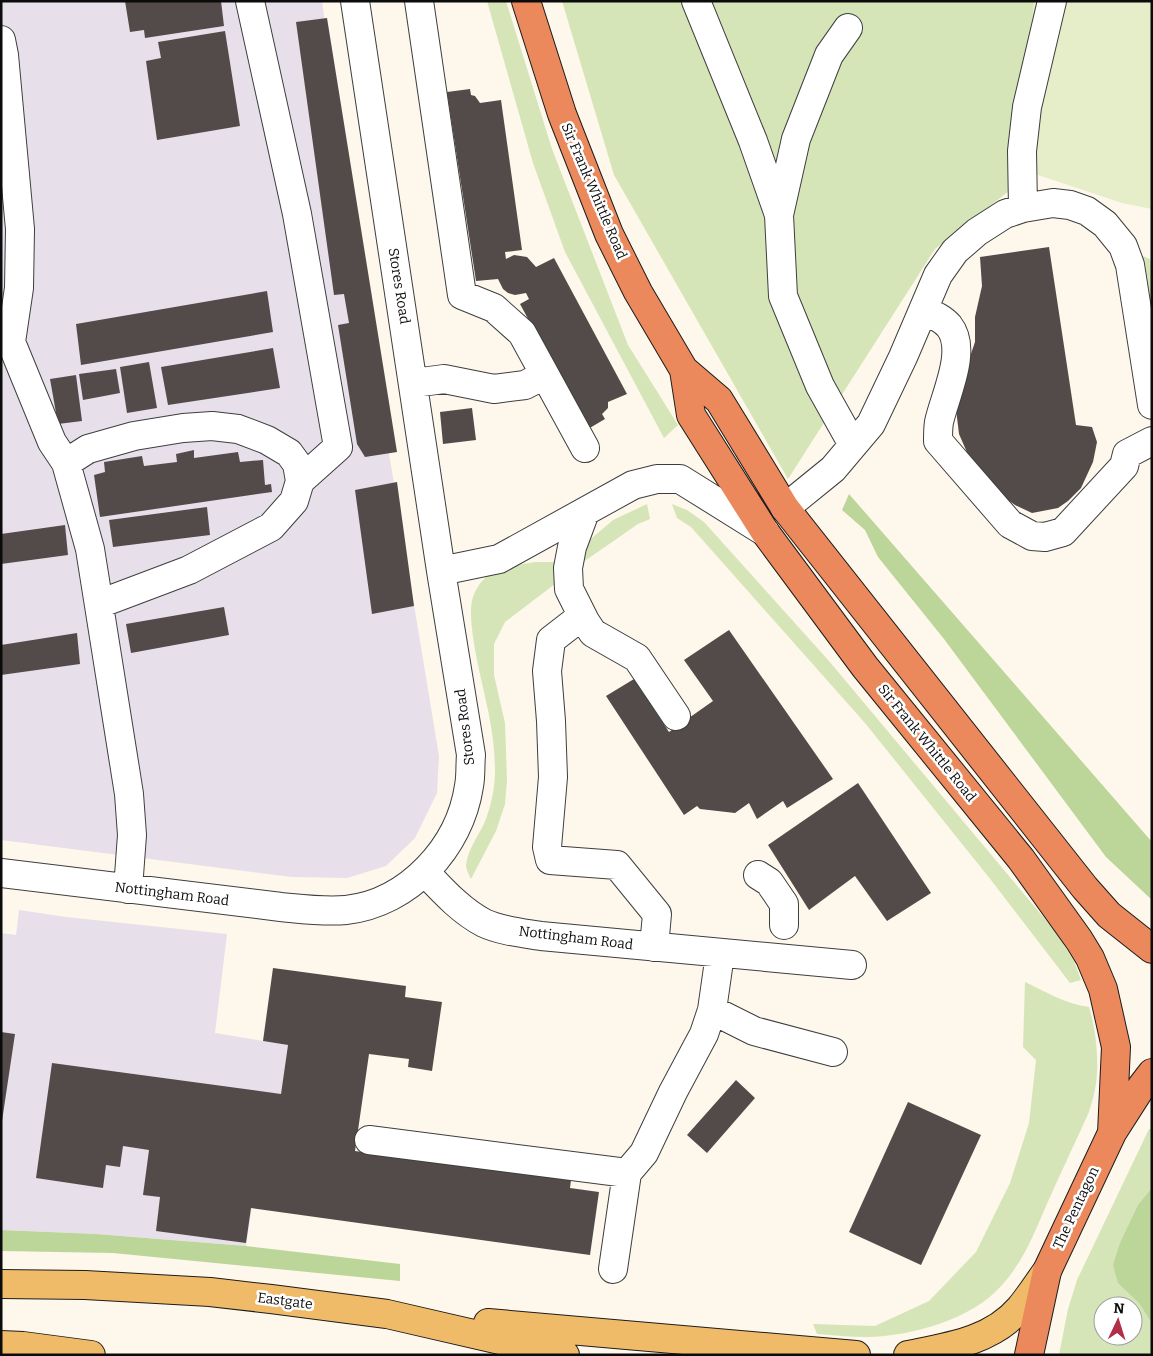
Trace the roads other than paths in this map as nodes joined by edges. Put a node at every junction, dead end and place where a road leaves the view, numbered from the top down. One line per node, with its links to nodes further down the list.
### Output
1 (250, 1): 21 (street)
2 (355, 1): 15 (street, Stores Road)
3 (419, 1): 14 (street)
4 (526, 1): 13 (highway, Sir Frank Whittle Road)
5 (696, 1): 10 (street)
6 (1052, 1): 9 (street)
7 (848, 28): 10 (street)
8 (1, 40): 12 (street)
9 (1023, 208): 11 (street); 16 (street)
10 (779, 215): 18 (street)
11 (923, 310): 17 (street); 18 (street)
12 (6, 338): 20 (street)
13 (684, 370): 22 (highway, Sir Frank Whittle Road); 24 (highway, Sir Frank Whittle Road)
14 (544, 375): 15 (street); 19 (street)
15 (414, 383): 25 (street, Stores Road)
16 (1152, 405)
17 (1152, 441)
18 (853, 445): 22 (street)
19 (585, 448)
20 (66, 463): 21 (street); 26 (street)
21 (300, 481): 26 (street)
22 (785, 508): 35 (highway, Sir Frank Whittle Road)
23 (585, 512): 24 (street); 25 (street); 27 (street)
24 (765, 532): 42 (highway, Sir Frank Whittle Road)
25 (441, 571): 29 (street, Stores Road)
26 (99, 604): 32 (street)
27 (582, 616): 28 (street); 34 (street)
28 (676, 716)
29 (425, 872): 32 (street, Nottingham Road); 34 (street, Nottingham Road)
30 (1, 873): 32 (street, Nottingham Road)
31 (758, 875): 33 (street)
32 (128, 889)
33 (784, 925)
34 (654, 947): 36 (street, Nottingham Road)
35 (1152, 949)
36 (720, 954): 37 (street, Nottingham Road); 38 (street)
37 (852, 965)
38 (708, 1022): 39 (street); 40 (street); 44 (street)
39 (833, 1052)
40 (805, 1066)
41 (1152, 1073): 42 (highway, The Pentagon)
42 (1112, 1134): 46 (highway, The Pentagon)
43 (369, 1140): 44 (street)
44 (627, 1173): 45 (street)
45 (613, 1269)
46 (1047, 1270): 53 (main road); 54 (highway, The Pentagon)
47 (1, 1284): 48 (main road, Eastgate)
48 (387, 1314): 51 (main road, Eastgate); 52 (main road)
49 (1, 1345): 50 (main road)
50 (91, 1355)
51 (565, 1355)
52 (856, 1355)
53 (908, 1355)
54 (1029, 1355)

